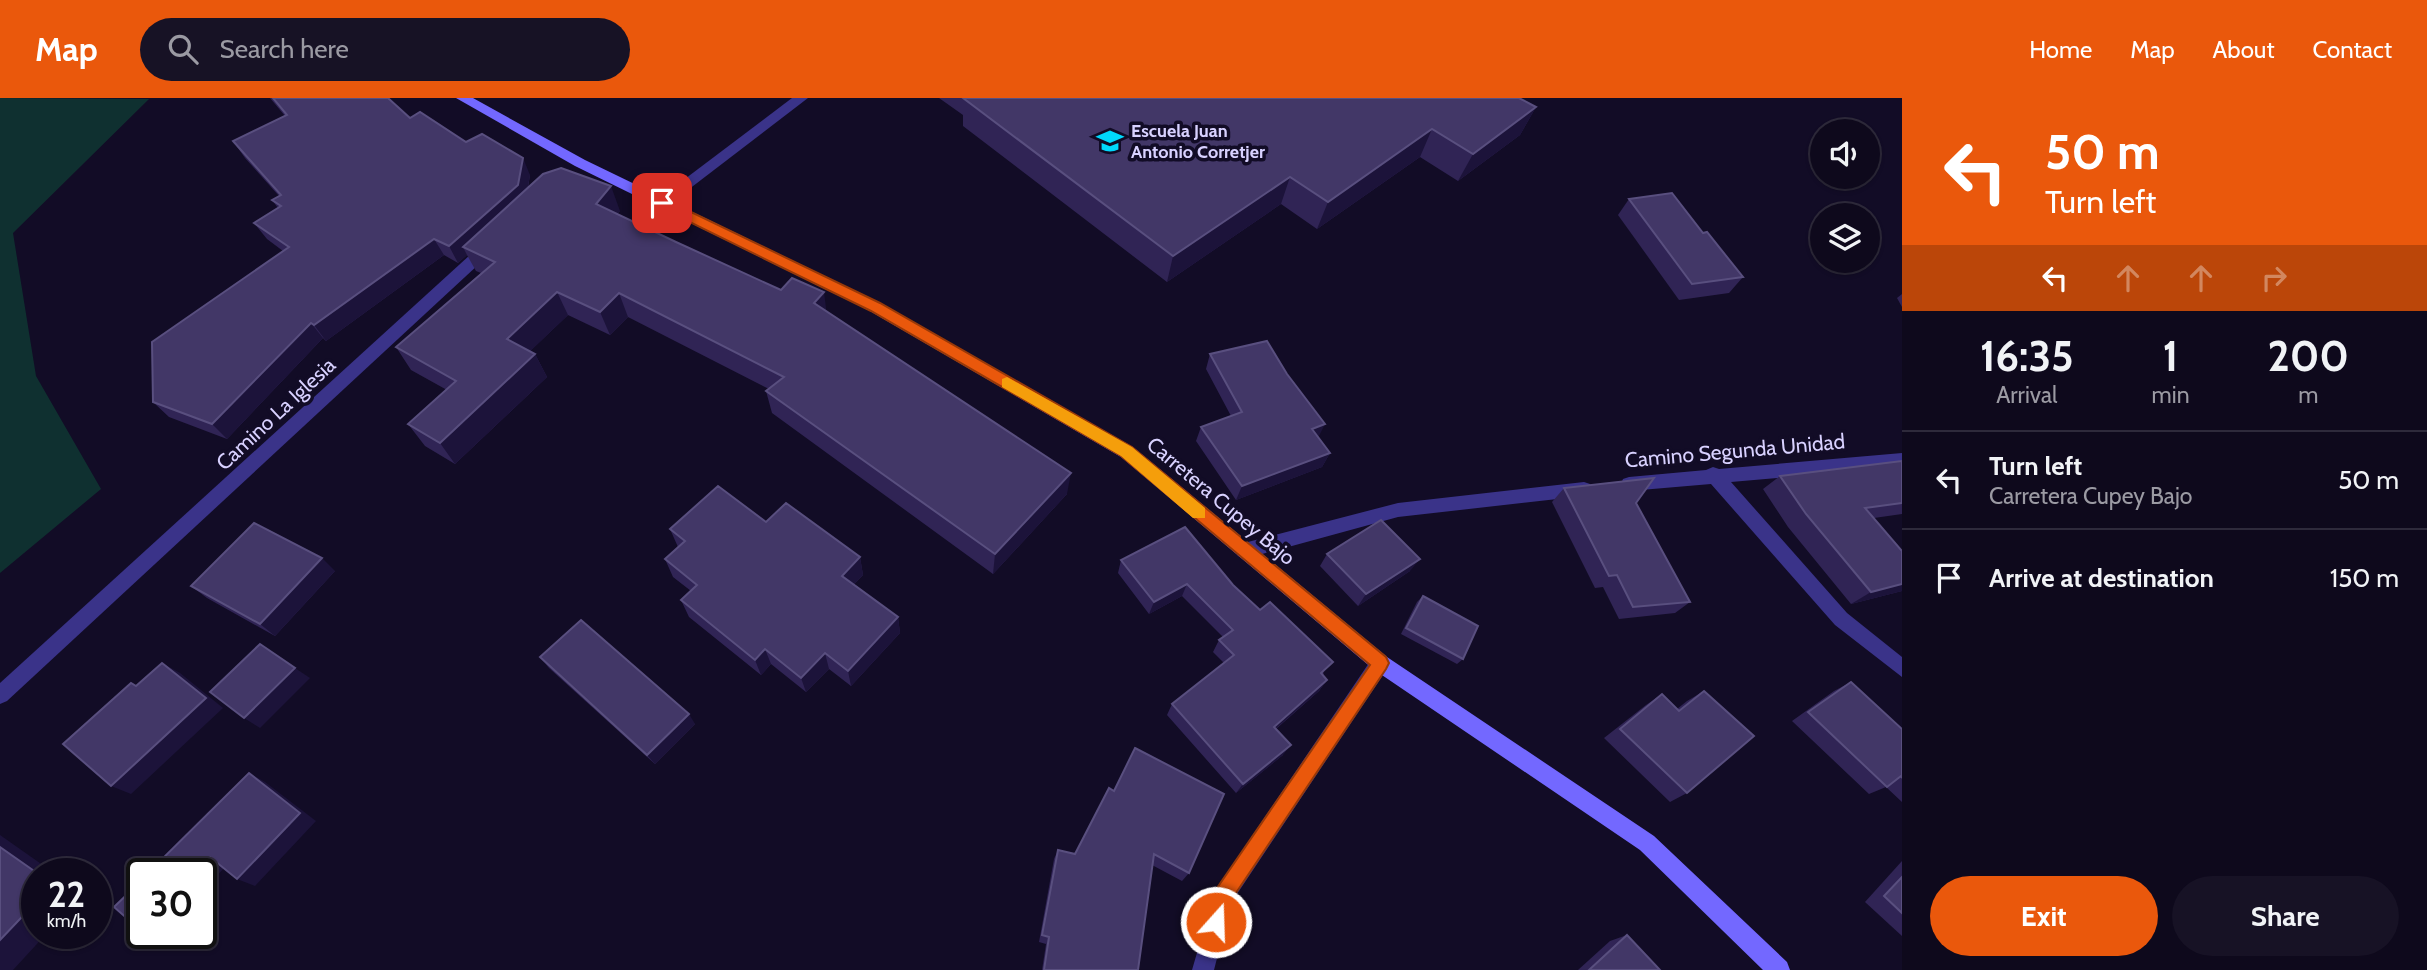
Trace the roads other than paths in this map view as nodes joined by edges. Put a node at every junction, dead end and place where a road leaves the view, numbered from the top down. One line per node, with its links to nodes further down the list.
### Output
1 (463, 98): 3 (street, Carretera Cupey Bajo)
2 (801, 98): 3 (street)
3 (662, 203): 7 (street, Carretera Cupey Bajo)
4 (498, 238): 10 (street, Camino La Iglesia)
5 (1902, 460): 6 (street, Camino Segunda Unidad)
6 (1713, 474): 7 (street, Camino Segunda Unidad); 9 (street)
7 (1244, 551): 8 (street, Carretera Cupey Bajo)
8 (1380, 663): 11 (street); 12 (street, Carretera Cupey Bajo)
9 (1902, 668)
10 (0, 695)
11 (1203, 970)
12 (1779, 970)

